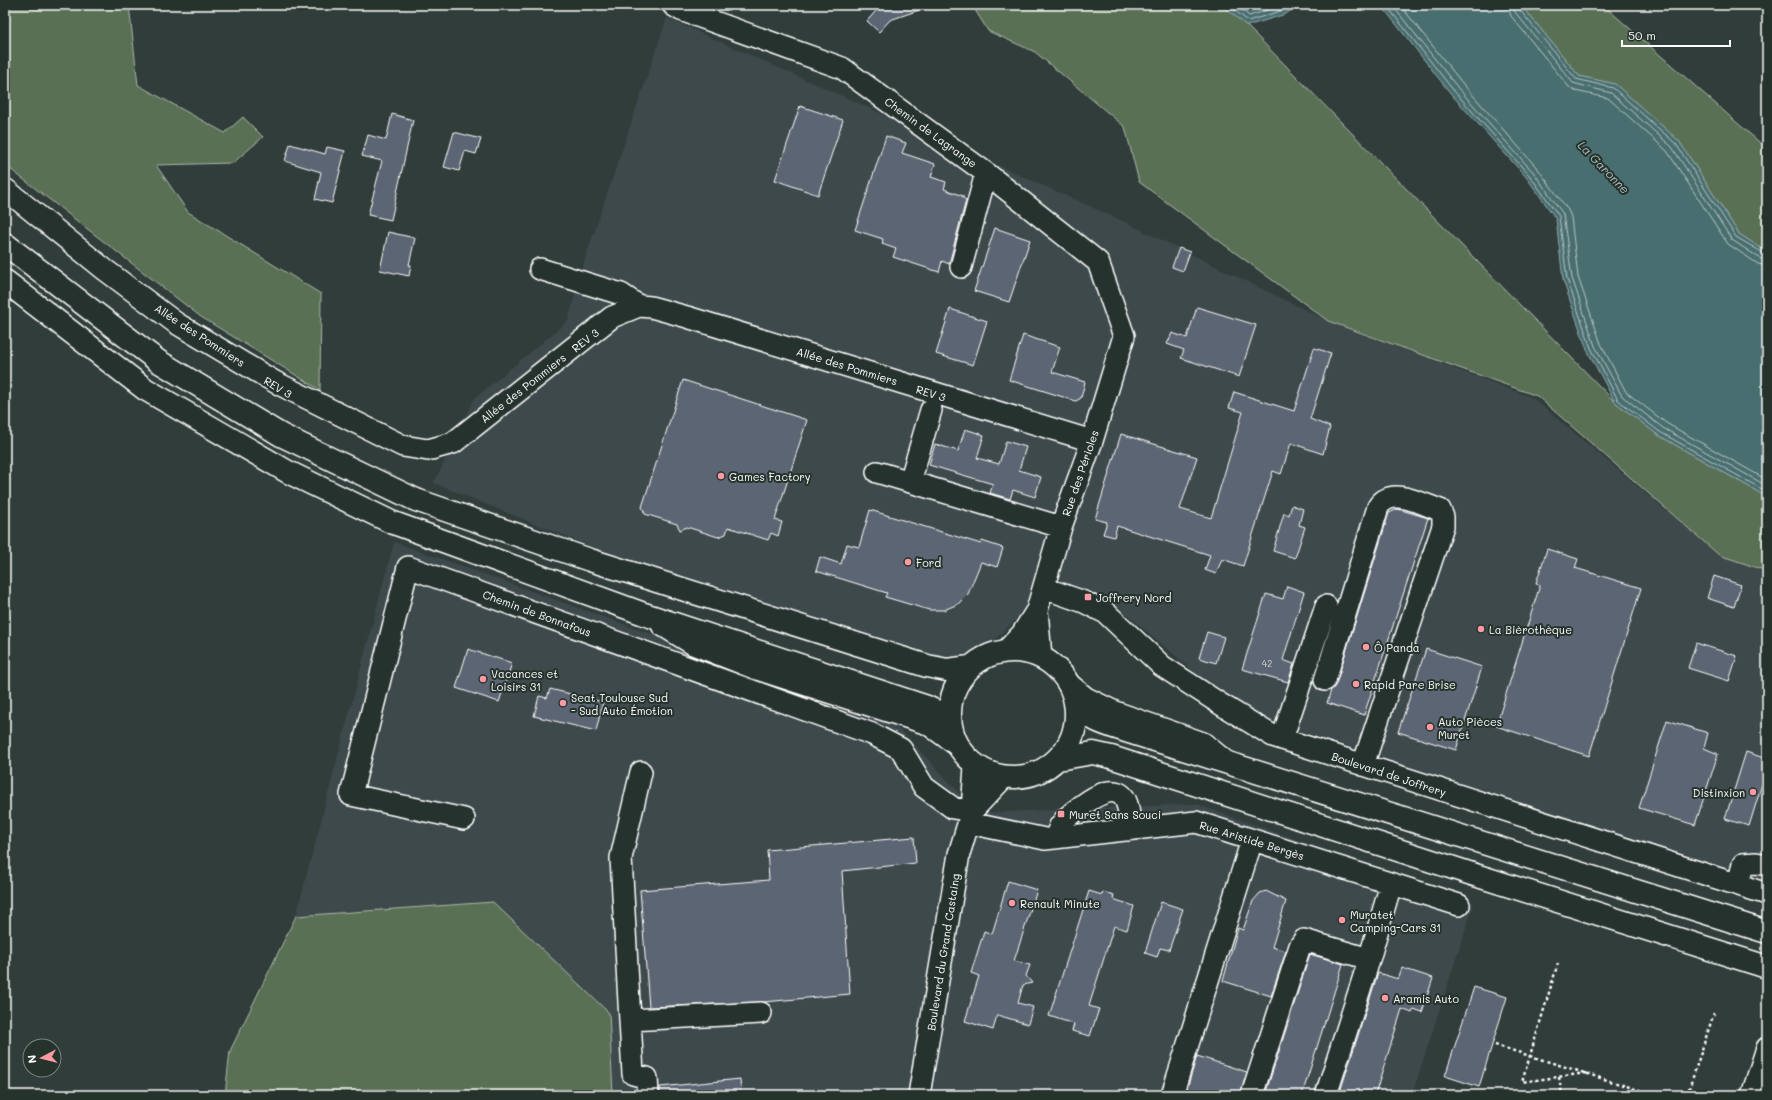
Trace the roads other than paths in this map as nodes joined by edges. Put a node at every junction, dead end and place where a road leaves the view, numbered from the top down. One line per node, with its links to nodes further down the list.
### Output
1 (673, 5): 2 (street, Chemin de Lagrange)
2 (986, 173): 5 (street); 9 (street, Chemin de Lagrange)
3 (5, 189): 8 (street, Allée des Pommiers)
4 (5, 244): 21 (main road)
5 (961, 267)
6 (540, 269): 8 (street)
7 (5, 281): 18 (main road)
8 (639, 306): 11 (street, Allée des Pommiers)
9 (1124, 336): 11 (street, Rue des Périoles)
10 (932, 410): 13 (street)
11 (1092, 441): 14 (street, Rue des Périoles)
12 (877, 472): 13 (street)
13 (910, 482): 14 (street)
14 (1061, 527): 15 (street, Rue des Périoles)
15 (1044, 588): 17 (street, Rue des Périoles); 25 (street, Boulevard de Joffrery)
16 (1326, 606): 25 (street)
17 (1037, 610): 19 (street, Rue des Périoles); 20 (street, Rue des Périoles)
18 (644, 614): 24 (main road); 26 (street)
19 (1006, 651): 20 (main road); 21 (main road)
20 (1041, 657): 23 (main road)
21 (970, 667): 24 (main road)
22 (1325, 680): 29 (street)
23 (1072, 694): 27 (main road); 42 (main road)
24 (949, 722): 26 (main road)
25 (1282, 739): 29 (street, Boulevard de Joffrery)
26 (957, 744): 28 (main road)
27 (1058, 759): 31 (main road); 44 (main road)
28 (975, 766): 31 (main road); 32 (street, Boulevard du Grand Castaing)
29 (1363, 766): 39 (street, Boulevard de Joffrery)
30 (641, 772): 46 (street)
31 (1004, 777): 32 (street, Boulevard du Grand Castaing)
32 (970, 817): 33 (street, Chemin de Bonnafous); 35 (street, Rue Aristide Bergès); 49 (street, Boulevard du Grand Castaing)
33 (464, 819)
34 (1129, 830): 35 (street, Rue Aristide Bergès); 35 (street); 36 (street, Rue Aristide Bergès)
35 (1056, 838)
36 (1252, 840): 38 (street, Rue Aristide Bergès); 50 (street)
37 (1767, 865): 39 (street)
38 (1391, 884): 41 (street, Rue Aristide Bergès); 43 (street)
39 (1738, 885): 40 (street, Boulevard de Joffrery)
40 (1767, 894)
41 (1459, 905)
42 (1767, 932)
43 (1369, 959): 51 (street); 52 (street)
44 (1767, 967)
45 (761, 1013): 46 (street)
46 (630, 1020): 48 (street)
47 (1767, 1048): 53 (street)
48 (648, 1095)
49 (920, 1095)
50 (1172, 1095)
51 (1252, 1095)
52 (1326, 1095)
53 (1752, 1095)

